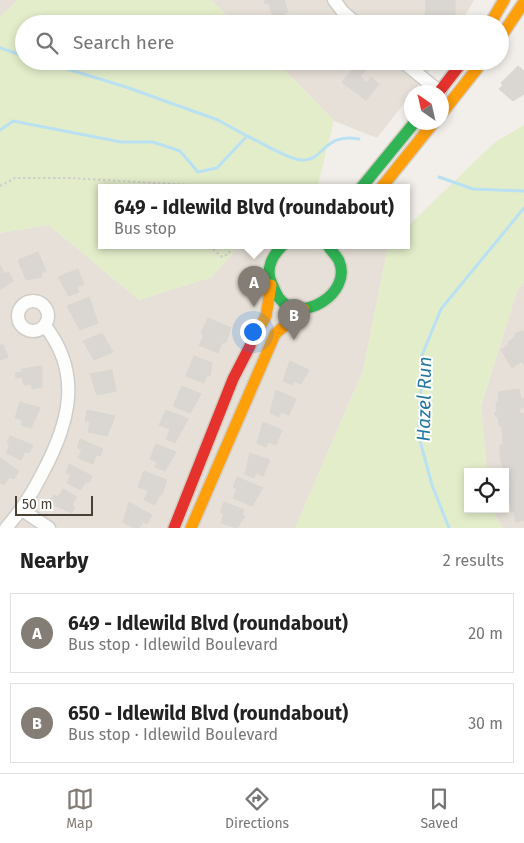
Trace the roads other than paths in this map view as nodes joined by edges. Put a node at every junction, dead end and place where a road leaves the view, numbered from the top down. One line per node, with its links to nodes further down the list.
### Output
1 (334, 0): 4 (street)
2 (504, 0): 5 (street)
3 (524, 2): 6 (street)
4 (346, 15)
5 (495, 15)
6 (509, 24)
7 (413, 70): 10 (street)
8 (457, 70): 11 (street)
9 (472, 70): 12 (street)
10 (431, 85)
11 (448, 85)
12 (449, 88)
13 (408, 130): 15 (street)
14 (428, 130): 16 (street)
15 (364, 184)
16 (384, 184)
17 (279, 249): 21 (street)
18 (330, 249): 20 (street)
19 (341, 249): 20 (street)
20 (337, 257): 22 (street)
21 (271, 285): 22 (street); 27 (street)
22 (304, 309): 28 (street)
23 (45, 326): 24 (street)
24 (22, 510): 25 (street); 26 (street)
25 (6, 528)
26 (49, 528)
27 (174, 528)
28 (191, 528)

